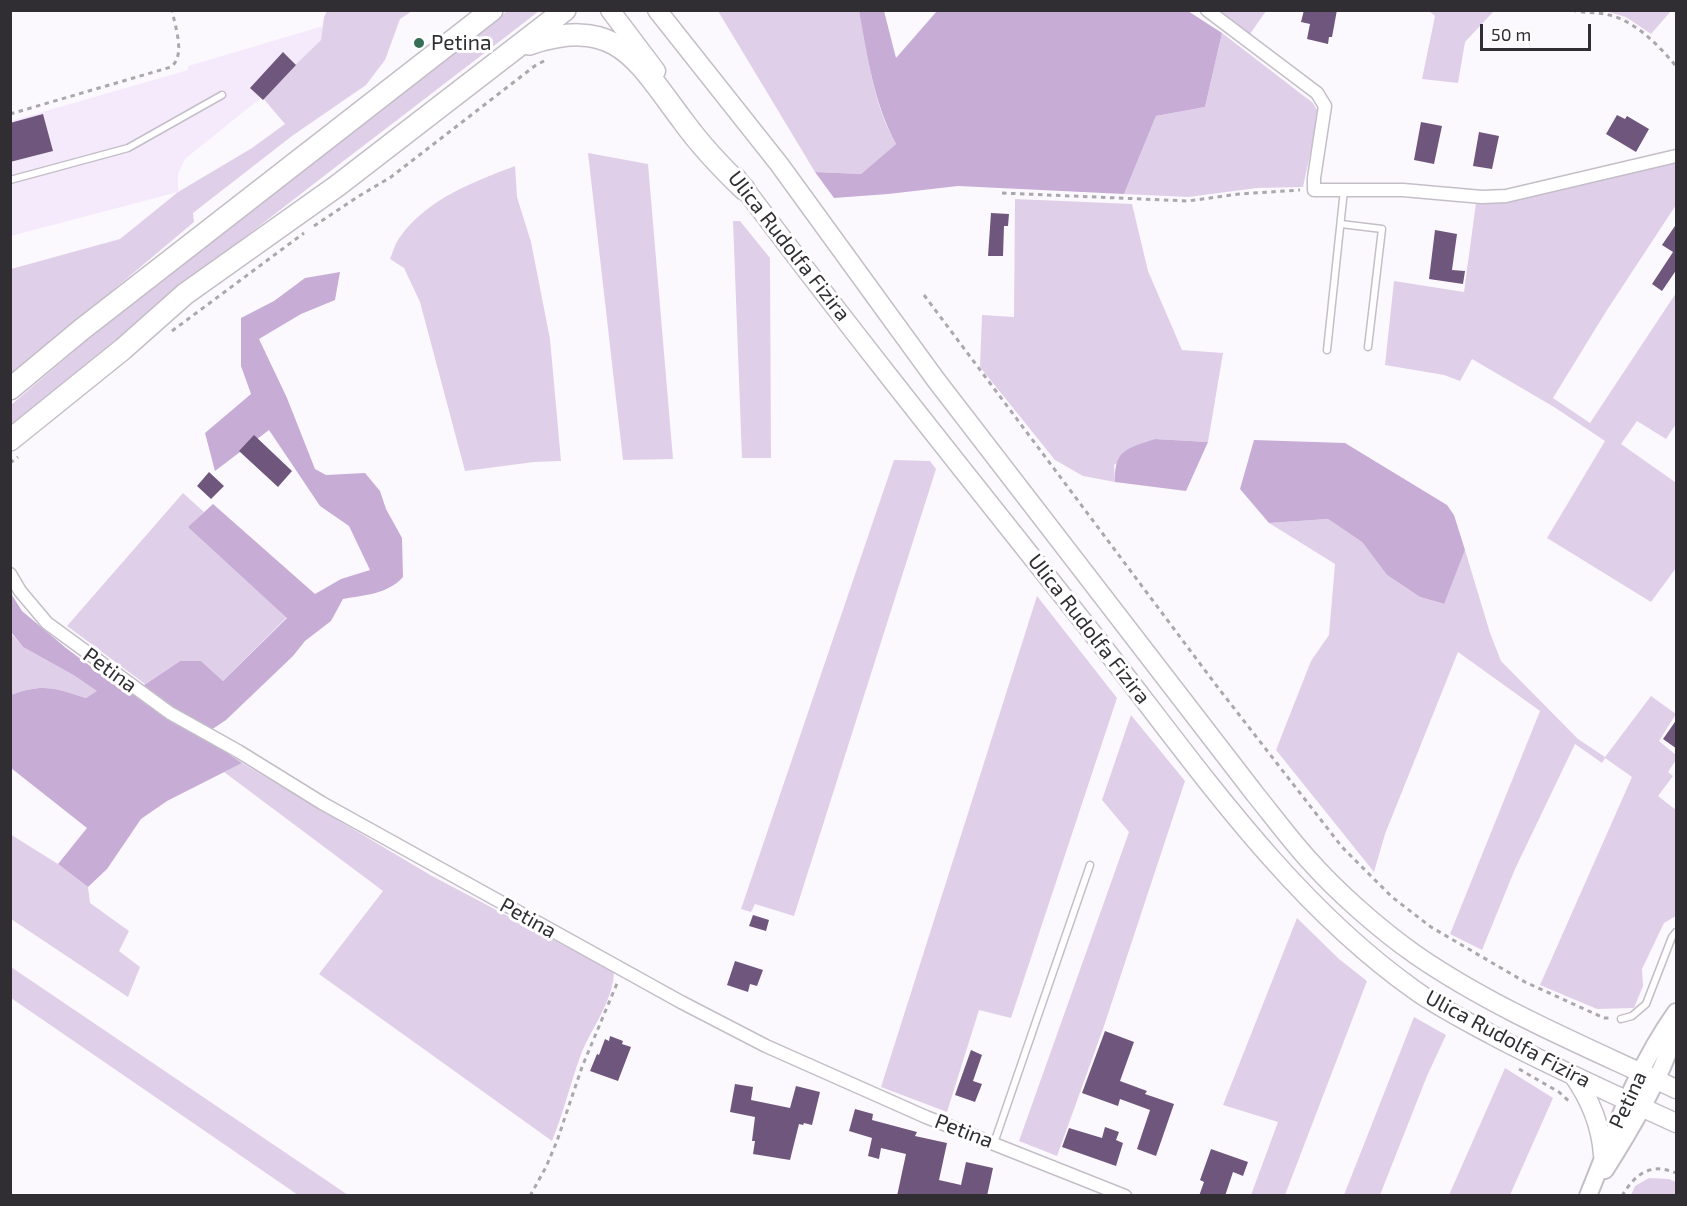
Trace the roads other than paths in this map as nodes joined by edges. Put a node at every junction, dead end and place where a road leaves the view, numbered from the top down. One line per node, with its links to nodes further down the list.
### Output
1 (492, 10): 15 (highway)
2 (565, 10): 6 (highway)
3 (610, 10): 10 (main road, Ulica Rudolfa Fizira)
4 (657, 10): 24 (main road, Ulica Rudolfa Fizira)
5 (1207, 10): 11 (street)
6 (514, 48): 10 (highway); 16 (highway)
7 (222, 95): 9 (lane)
8 (1677, 156): 11 (street)
9 (10, 180)
10 (744, 189): 23 (main road, Ulica Rudolfa Fizira)
11 (1344, 190): 12 (lane)
12 (1341, 224): 13 (lane); 14 (lane)
13 (1368, 347)
14 (1327, 350)
15 (10, 389)
16 (15, 448)
17 (10, 574): 28 (street, Petina)
18 (1090, 865): 28 (lane)
19 (1677, 932): 21 (lane)
20 (1677, 1012): 24 (street, Petina)
21 (1621, 1019)
22 (1677, 1032): 24 (street, Petina)
23 (1573, 1075): 26 (main road, Ulica Rudolfa Fizira); 29 (main road)
24 (1648, 1076): 25 (main road, Ulica Rudolfa Fizira); 26 (street, Petina)
25 (1677, 1089)
26 (1635, 1104): 27 (main road, Ulica Rudolfa Fizira); 29 (street, Petina); 31 (street, Petina)
27 (1677, 1123)
28 (994, 1143): 30 (street, Petina)
29 (1603, 1155): 31 (street, Petina)
30 (1094, 1182): 32 (street); 33 (street, Petina)
31 (1589, 1194)
32 (1105, 1196)
33 (1125, 1196)

